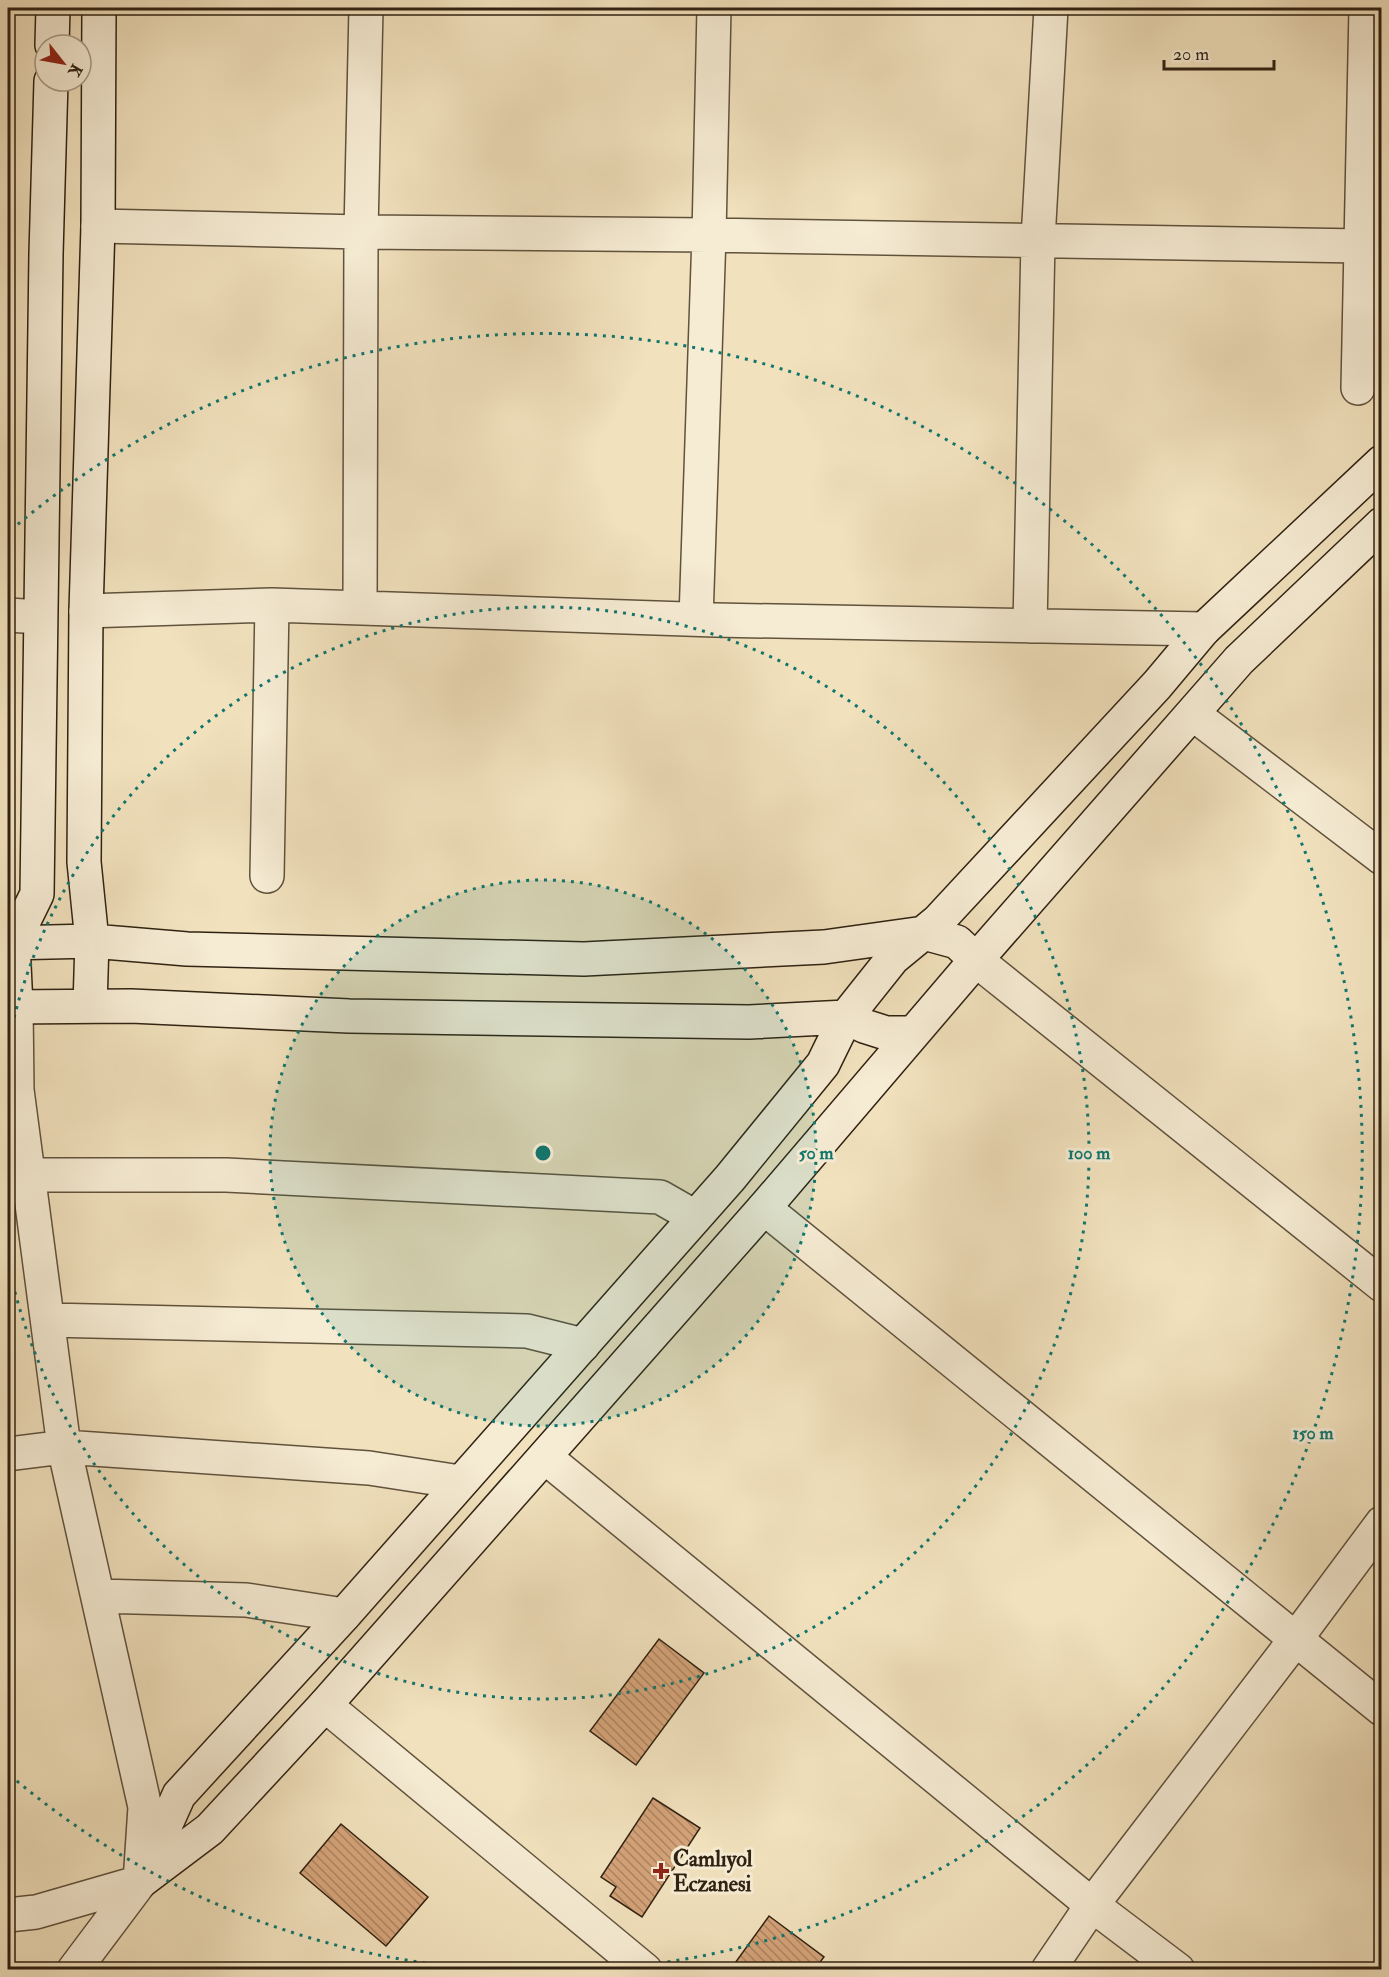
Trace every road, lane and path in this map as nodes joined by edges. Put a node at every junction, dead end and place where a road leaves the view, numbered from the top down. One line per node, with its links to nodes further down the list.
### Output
1 (54, 8): 7 (street)
2 (99, 8): 9 (street)
3 (366, 8): 10 (street)
4 (714, 8): 11 (street)
5 (1052, 8): 12 (street)
6 (1366, 8): 13 (street)
7 (53, 33)
8 (51, 93): 21 (street)
9 (98, 226): 10 (street); 19 (street)
10 (361, 232): 11 (street); 18 (street)
11 (709, 235): 12 (street); 22 (street)
12 (1038, 240): 13 (street); 23 (street)
13 (1362, 246): 14 (street)
14 (1358, 388)
15 (1382, 462): 24 (street)
16 (1382, 524): 25 (street)
17 (272, 605): 18 (street); 19 (street); 27 (street)
18 (360, 607): 22 (street)
19 (86, 611): 29 (street)
20 (8, 615): 21 (street)
21 (40, 617): 30 (street)
22 (696, 619): 23 (street)
23 (1030, 626): 24 (street)
24 (1204, 629): 28 (street)
25 (1193, 714): 26 (street); 31 (street)
26 (1382, 858)
27 (267, 876)
28 (924, 933): 29 (street); 31 (street); 34 (street)
29 (92, 941): 30 (street); 32 (street)
30 (10, 943): 33 (street)
31 (976, 960): 35 (street); 39 (street)
32 (90, 1006): 33 (street); 34 (street)
33 (12, 1007): 36 (street)
34 (846, 1017): 35 (street); 38 (street)
35 (913, 1034): 37 (street)
36 (28, 1174): 38 (street); 40 (street)
37 (764, 1208): 44 (street); 49 (street)
38 (695, 1217): 41 (street)
39 (1382, 1285)
40 (48, 1320): 41 (street); 42 (street)
41 (583, 1345): 45 (street)
42 (64, 1447): 43 (street); 45 (street); 47 (street)
43 (8, 1454)
44 (545, 1457): 50 (street); 53 (street)
45 (460, 1482): 48 (street)
46 (1382, 1523): 49 (street)
47 (98, 1596): 48 (street); 52 (street)
48 (344, 1614): 52 (street)
49 (1295, 1640): 51 (street); 53 (street)
50 (325, 1705): 52 (street); 56 (street)
51 (1382, 1709)
52 (140, 1882): 54 (street); 55 (street)
53 (1092, 1905): 57 (street); 58 (street)
54 (8, 1915)
55 (74, 1970)
56 (645, 1970)
57 (1048, 1970)
58 (1178, 1970)

